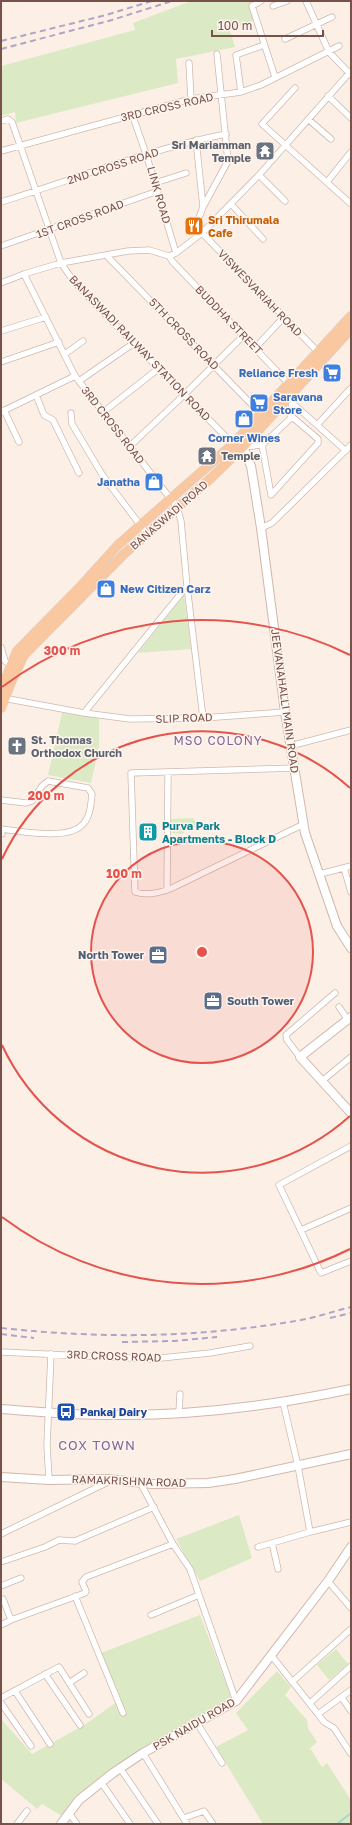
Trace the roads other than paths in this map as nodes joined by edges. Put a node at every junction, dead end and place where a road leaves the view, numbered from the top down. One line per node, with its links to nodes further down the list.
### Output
1 (261, 1): 8 (street)
2 (286, 1): 4 (street)
3 (306, 1): 6 (street)
4 (272, 6)
5 (332, 17): 6 (street)
6 (316, 25): 7 (street); 10 (street)
7 (285, 39)
8 (264, 46): 14 (street); 16 (street)
9 (339, 46): 10 (street, 3RD CROSS ROAD)
10 (329, 52): 13 (street); 14 (street, 3RD CROSS ROAD)
11 (217, 54): 17 (street)
12 (189, 63): 19 (street)
13 (350, 73): 18 (street)
14 (275, 77): 16 (street, 3RD CROSS ROAD)
15 (295, 88): 27 (street)
16 (241, 92): 17 (street, 3RD CROSS ROAD)
17 (222, 94): 19 (street, 3RD CROSS ROAD); 24 (street)
18 (328, 96): 21 (street); 22 (street)
19 (192, 99): 20 (street, 3RD CROSS ROAD)
20 (132, 114): 28 (street, 3RD CROSS ROAD); 31 (street, LINK ROAD)
21 (351, 118)
22 (308, 119): 25 (street); 27 (street)
23 (1, 121): 28 (street, BANASWADI RAILWAY STATION ROAD)
24 (226, 134): 26 (street, 2ND CROSS ROAD); 42 (street)
25 (331, 139)
26 (196, 140): 31 (street, 2ND CROSS ROAD); 42 (street)
27 (285, 144): 33 (street); 34 (street)
28 (20, 145): 29 (street, 3RD CROSS ROAD); 36 (street, BANASWADI RAILWAY STATION ROAD)
29 (1, 151)
30 (351, 152): 34 (street)
31 (146, 154): 35 (street, LINK ROAD); 36 (street, 2ND CROSS ROAD)
32 (186, 173): 35 (street)
33 (259, 175): 38 (street); 40 (street)
34 (327, 182): 41 (street)
35 (155, 183): 37 (street, LINK ROAD)
36 (35, 191): 39 (street, 2ND CROSS ROAD); 43 (street, BANASWADI RAILWAY STATION ROAD)
37 (158, 191): 43 (street, 1ST CROSS ROAD); 47 (street, LINK ROAD)
38 (285, 201)
39 (1, 202)
40 (231, 204): 44 (street); 45 (street)
41 (351, 204)
42 (203, 207): 44 (street)
43 (49, 230): 46 (street, 1ST CROSS ROAD); 50 (street, BANASWADI RAILWAY STATION ROAD)
44 (202, 233): 47 (street); 55 (street, VISWESVARIAH ROAD)
45 (263, 239)
46 (1, 246)
47 (176, 253): 49 (street)
48 (106, 255): 49 (street); 50 (street); 66 (street, 5TH CROSS ROAD)
49 (170, 256): 58 (street, BUDDHA STREET)
50 (61, 264): 51 (street); 61 (street, BANASWADI RAILWAY STATION ROAD)
51 (24, 274): 52 (street); 54 (street, 3RD CROSS ROAD)
52 (1, 283)
53 (351, 316): 63 (main road, BANASWADI ROAD)
54 (46, 317): 57 (street); 60 (street, 3RD CROSS ROAD)
55 (284, 317): 62 (street); 63 (street, VISWESVARIAH ROAD)
56 (351, 329): 73 (main road, BANASWADI ROAD)
57 (1, 331)
58 (243, 336): 62 (street, BUDDHA STREET); 66 (street)
59 (83, 341): 64 (street)
60 (59, 342): 64 (street, 3RD CROSS ROAD); 65 (street)
61 (134, 343): 67 (street, BANASWADI RAILWAY STATION ROAD); 68 (street)
62 (255, 348): 69 (street, BUDDHA STREET)
63 (318, 352): 69 (main road, BANASWADI ROAD)
64 (65, 354): 68 (street, 3RD CROSS ROAD)
65 (1, 362)
66 (214, 365): 72 (street); 77 (street, 5TH CROSS ROAD)
67 (158, 369): 72 (street, BANASWADI RAILWAY STATION ROAD); 76 (street)
68 (77, 379): 71 (street); 76 (street, 3RD CROSS ROAD)
69 (289, 384): 77 (main road, BANASWADI ROAD)
70 (351, 388): 79 (street)
71 (36, 395): 74 (street); 87 (street)
72 (184, 395): 81 (street, BANASWADI RAILWAY STATION ROAD); 84 (street)
73 (290, 401): 78 (street); 79 (street); 85 (main road, BANASWADI ROAD)
74 (3, 411): 80 (street)
75 (70, 413): 90 (street)
76 (102, 413): 84 (street, 3RD CROSS ROAD)
77 (261, 414): 81 (main road, BANASWADI ROAD)
78 (291, 416): 82 (street); 82 (street)
79 (317, 425): 86 (street)
80 (19, 442)
81 (232, 444): 88 (main road, BANASWADI ROAD)
82 (262, 445): 85 (street)
83 (351, 445): 86 (street)
84 (129, 447): 88 (street, 3RD CROSS ROAD)
85 (243, 447): 89 (main road, BANASWADI ROAD); 91 (street, JEEVANAHALLI MAIN ROAD)
86 (346, 451): 91 (street)
87 (79, 473)
88 (171, 499): 89 (street, 3RD CROSS ROAD); 90 (main road, BANASWADI ROAD)
89 (177, 507): 92 (main road, BANASWADI ROAD); 93 (street)
90 (140, 526): 92 (street); 95 (main road, BANASWADI ROAD)
91 (261, 528): 99 (street, JEEVANAHALLI MAIN ROAD)
92 (147, 534): 95 (main road, BANASWADI ROAD)
93 (187, 586): 100 (street); 101 (street)
94 (1, 646): 95 (street)
95 (14, 667): 96 (main road, BANASWADI ROAD)
96 (6, 678): 97 (main road, BANASWADI ROAD)
97 (2, 695): 98 (main road, BANASWADI ROAD); 100 (street, SLIP ROAD)
98 (1, 708)
99 (285, 712): 101 (street, SLIP ROAD); 103 (street, JEEVANAHALLI MAIN ROAD)
100 (84, 713): 101 (street, SLIP ROAD)
101 (204, 718)
102 (351, 730): 103 (street)
103 (290, 746): 104 (street, JEEVANAHALLI MAIN ROAD)
104 (294, 768): 105 (street); 107 (street, JEEVANAHALLI MAIN ROAD)
105 (168, 772): 112 (street); 112 (street)
106 (1, 800): 108 (street)
107 (304, 824): 111 (street, JEEVANAHALLI MAIN ROAD); 112 (street)
108 (1, 833)
109 (351, 866): 110 (street)
110 (344, 868): 111 (street); 113 (street)
111 (320, 874): 114 (street, JEEVANAHALLI MAIN ROAD)
112 (167, 890)
113 (351, 892)
114 (351, 948)
115 (335, 993): 118 (street)
116 (339, 1007): 117 (street)
117 (349, 1018): 118 (street)
118 (300, 1056): 120 (street)
119 (351, 1057): 120 (street)
120 (322, 1081): 121 (street)
121 (351, 1113)
122 (351, 1146): 124 (street)
123 (351, 1208): 124 (street)
124 (301, 1230): 125 (street)
125 (351, 1261)
126 (250, 1346): 128 (street, 3RD CROSS ROAD)
127 (1, 1352): 128 (street, 3RD CROSS ROAD)
128 (51, 1354): 133 (street)
129 (351, 1389): 131 (street)
130 (180, 1394): 134 (street)
131 (283, 1402): 134 (street); 136 (street)
132 (1, 1409): 133 (street)
133 (49, 1413): 134 (street); 139 (street)
134 (179, 1413)
135 (351, 1454): 136 (street, RAMAKRISHNA ROAD)
136 (298, 1466): 140 (street, RAMAKRISHNA ROAD); 143 (street)
137 (1, 1477): 139 (street, RAMAKRISHNA ROAD)
138 (106, 1479): 139 (street, RAMAKRISHNA ROAD); 140 (street, RAMAKRISHNA ROAD); 144 (street)
139 (49, 1480)
140 (141, 1484): 141 (street)
141 (154, 1507): 146 (street); 149 (street)
142 (351, 1522): 143 (street)
143 (310, 1532): 145 (street)
144 (1, 1534)
145 (272, 1543): 147 (street); 150 (street)
146 (173, 1544): 154 (street); 155 (street)
147 (258, 1547)
148 (351, 1547): 152 (street, PSK NAIDU ROAD)
149 (1, 1562)
150 (278, 1569)
151 (21, 1578): 153 (street)
152 (328, 1581): 157 (street); 162 (street, PSK NAIDU ROAD)
153 (1, 1586)
154 (199, 1595): 158 (street); 172 (street)
155 (75, 1596): 159 (street); 176 (street)
156 (2, 1598): 159 (street)
157 (351, 1608)
158 (151, 1614)
159 (11, 1620): 160 (street)
160 (1, 1625)
161 (351, 1629): 166 (street)
162 (271, 1655): 166 (street); 172 (street, PSK NAIDU ROAD)
163 (351, 1666): 173 (street)
164 (84, 1673): 167 (street)
165 (45, 1674): 167 (street); 168 (street); 180 (street)
166 (292, 1682): 173 (street)
167 (69, 1683): 177 (street)
168 (15, 1691): 170 (street); 181 (street)
169 (351, 1691): 171 (street)
170 (1, 1698)
171 (342, 1698): 175 (street); 178 (street)
172 (236, 1701): 179 (street, PSK NAIDU ROAD)
173 (310, 1703): 178 (street)
174 (2, 1707): 182 (street)
175 (351, 1711)
176 (123, 1713)
177 (89, 1714)
178 (318, 1714): 184 (street)
179 (197, 1723): 183 (street, PSK NAIDU ROAD); 185 (street)
180 (80, 1725)
181 (50, 1744)
182 (31, 1746)
183 (143, 1753): 186 (street, PSK NAIDU ROAD); 190 (street)
184 (351, 1754)
185 (222, 1764)
186 (120, 1768): 187 (street, PSK NAIDU ROAD); 195 (street)
187 (101, 1782): 189 (street, PSK NAIDU ROAD); 194 (street)
188 (27, 1811): 191 (street)
189 (69, 1813): 192 (street, PSK NAIDU ROAD); 193 (street)
190 (184, 1818): 196 (street); 197 (street)
191 (17, 1824)
192 (61, 1824)
193 (77, 1824)
194 (130, 1824)
195 (158, 1824)
196 (187, 1824)
197 (213, 1824)

